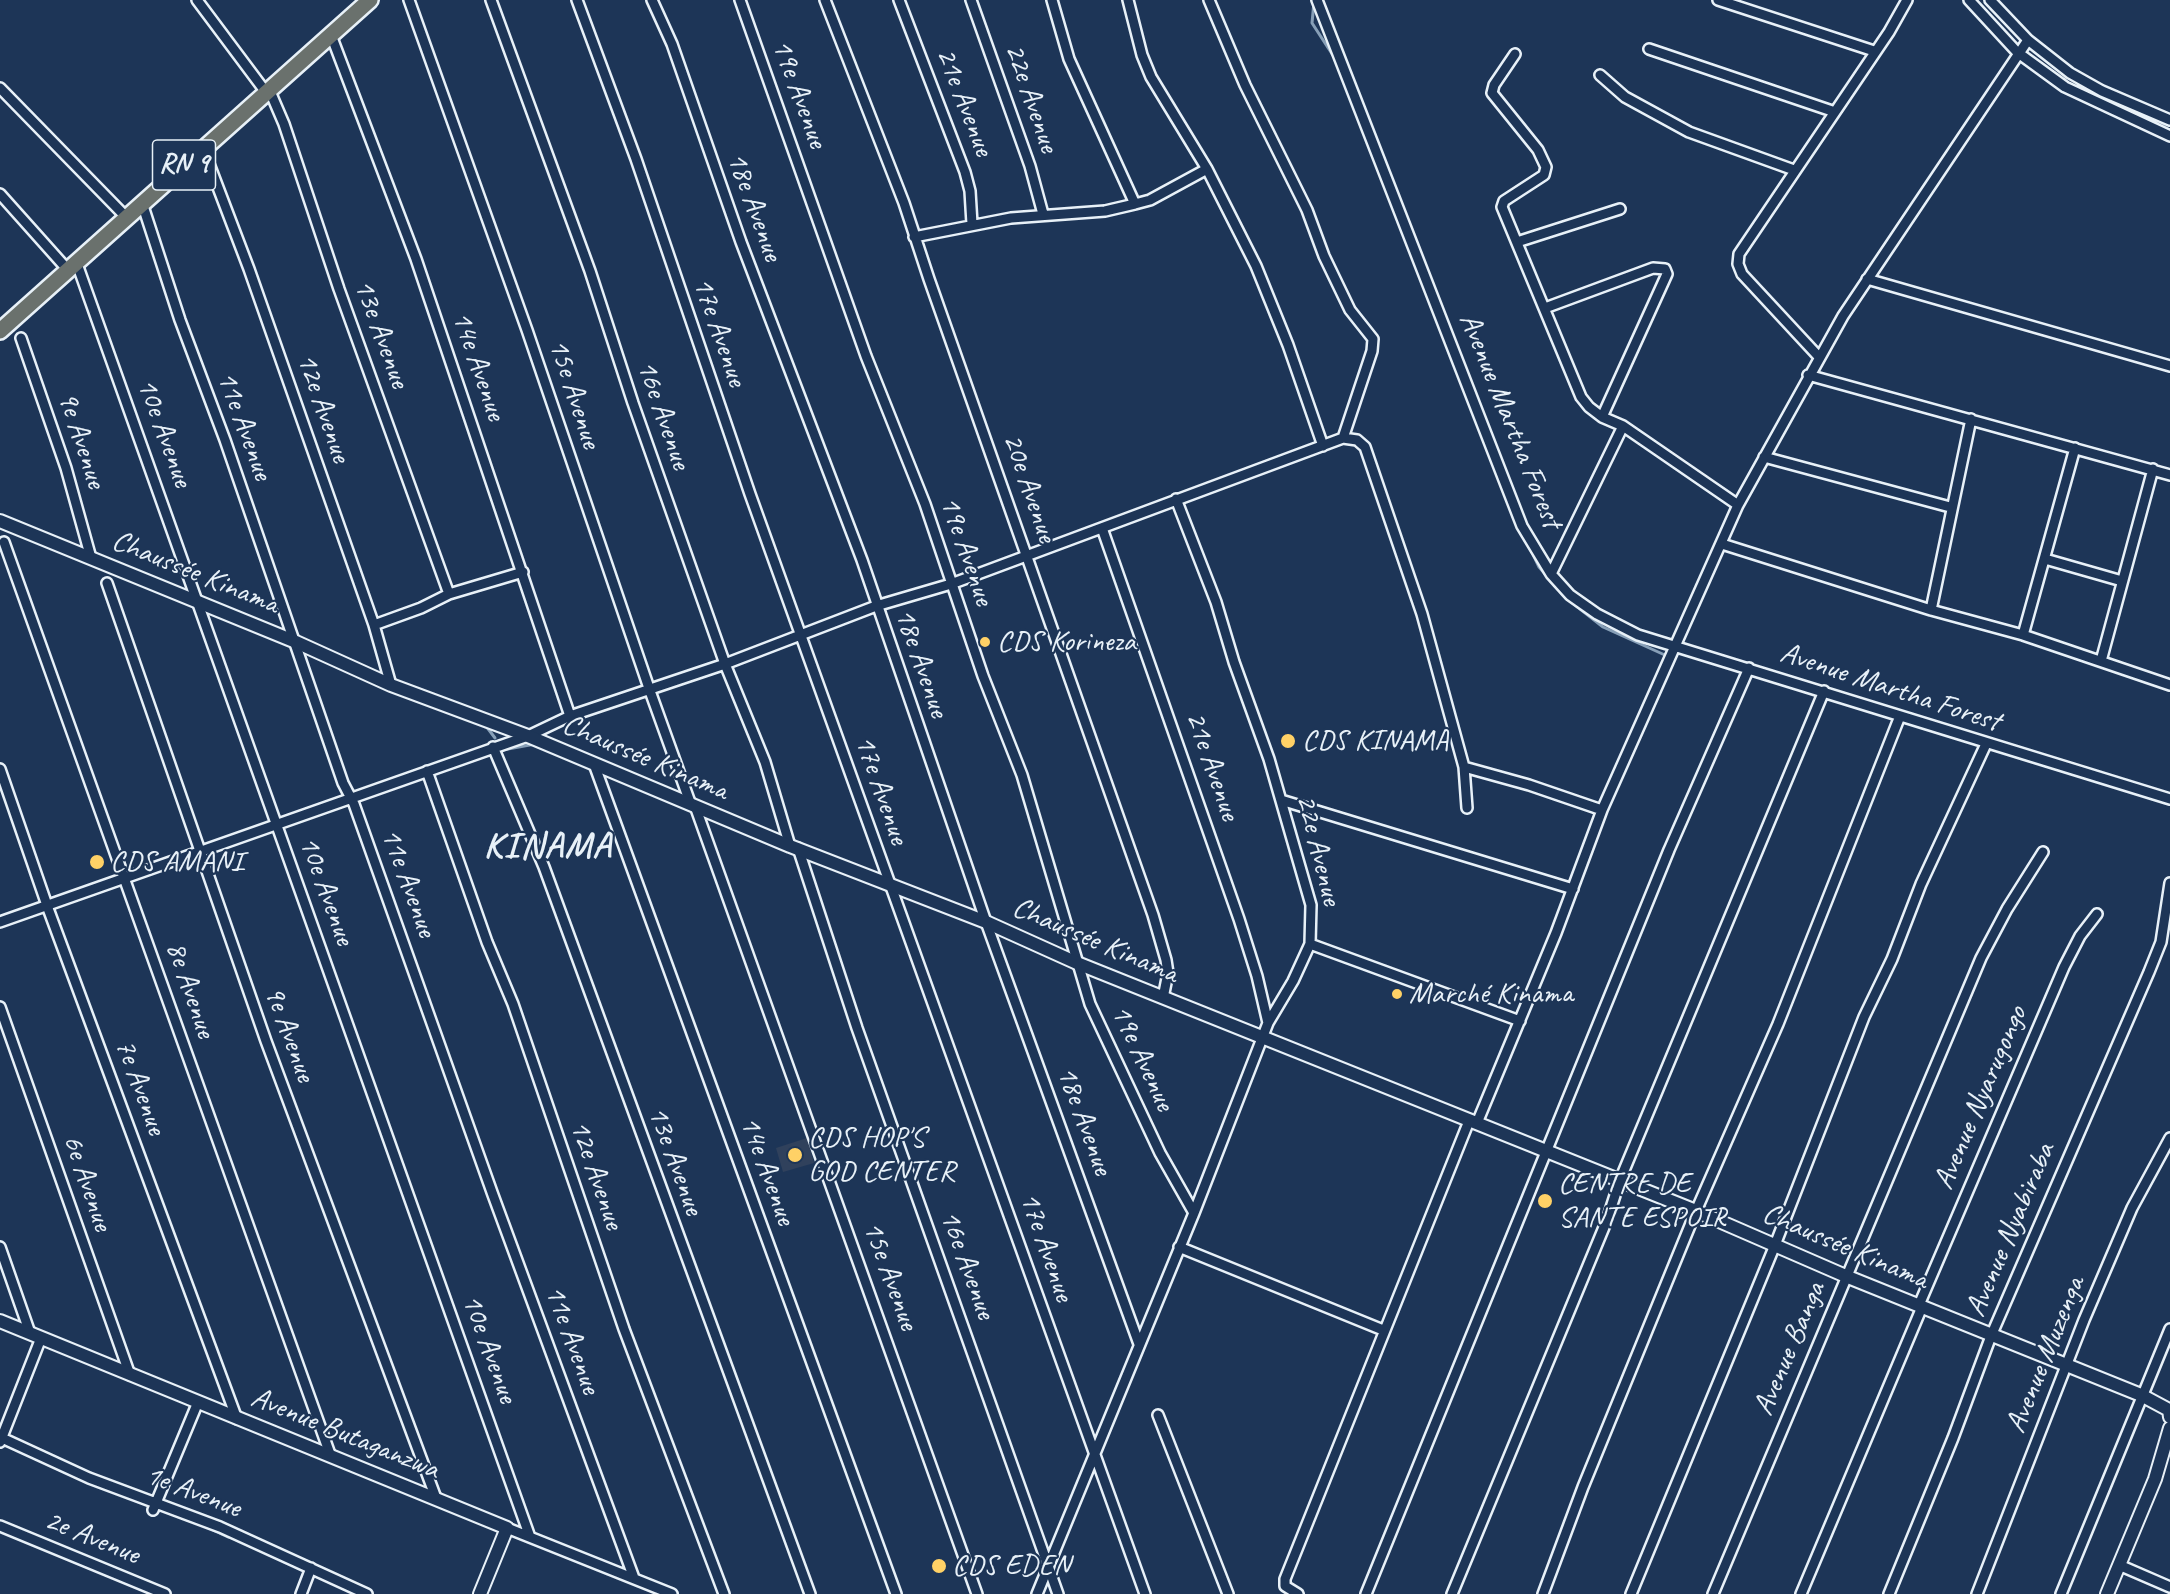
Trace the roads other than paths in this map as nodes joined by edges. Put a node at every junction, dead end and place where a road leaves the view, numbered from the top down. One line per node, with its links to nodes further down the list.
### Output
1 (198, 0): 27 (street, 13e Avenue)
2 (370, 0): 19 (main road, RN 9)
3 (409, 0): 89 (street, 15e Avenue)
4 (491, 0): 85 (street, 16e Avenue)
5 (577, 0): 81 (street, 17e Avenue)
6 (652, 0): 77 (street, 18e Avenue)
7 (740, 0): 74 (street, 19e Avenue)
8 (825, 0): 41 (street, 20e Avenue)
9 (899, 0): 40 (street, 21e Avenue)
10 (971, 0): 38 (street, 22e Avenue)
11 (1052, 0): 36 (street)
12 (1128, 0): 32 (street)
13 (1209, 0): 54 (street)
14 (1317, 0): 71 (street, Avenue Martha Forest)
15 (1718, 0): 22 (street)
16 (1907, 0): 22 (street)
17 (1969, 0): 23 (street)
18 (1990, 0): 20 (street)
19 (330, 34): 27 (main road, RN 9); 70 (street, 14e Avenue)
20 (2028, 39): 23 (street); 29 (street)
21 (1649, 49): 28 (street)
22 (1874, 51): 28 (street)
23 (2017, 52): 30 (street); 44 (street)
24 (1515, 54): 42 (street)
25 (1600, 75): 33 (street)
26 (0, 88): 39 (street)
27 (267, 90): 31 (main road, RN 9); 75 (street, 13e Avenue)
28 (1835, 111): 33 (street)
29 (2170, 120)
30 (2170, 136)
31 (203, 148): 35 (main road, RN 9); 79 (street, 12e Avenue)
32 (1207, 169): 36 (street); 55 (street)
33 (1794, 170): 48 (street)
34 (0, 194): 43 (street)
35 (142, 203): 39 (main road, RN 9); 82 (street, 11e Avenue)
36 (1135, 204): 38 (street)
37 (1620, 209): 42 (street)
38 (1043, 214): 40 (street)
39 (126, 217): 43 (main road, RN 9)
40 (972, 224): 41 (street)
41 (914, 237): 67 (street, 20e Avenue)
42 (1517, 242): 45 (street)
43 (72, 265): 46 (main road, RN 9); 76 (street, 10e Avenue)
44 (1867, 279): 48 (street); 49 (street)
45 (1545, 308): 51 (street); 51 (street)
46 (0, 331)
47 (21, 338): 68 (street, 9e Avenue)
48 (1819, 357): 50 (street)
49 (2170, 366)
50 (1808, 375): 52 (street); 57 (street)
51 (1602, 417): 53 (street)
52 (1971, 419): 56 (street); 62 (street)
53 (1623, 426): 61 (street); 71 (street)
54 (1343, 438): 55 (street); 97 (street)
55 (1323, 446): 60 (street)
56 (2075, 448): 58 (street); 69 (street)
57 (1764, 457): 61 (street); 62 (street)
58 (2153, 470): 59 (street); 72 (street)
59 (2170, 474)
60 (1176, 499): 64 (street); 102 (street, 22e Avenue)
61 (1738, 505): 66 (street)
62 (1950, 507): 78 (street)
63 (1, 520): 68 (street, Chaussée Kinama)
64 (1102, 528): 67 (street); 123 (street, 21e Avenue)
65 (4, 542): 110 (street, 8e Avenue)
66 (1722, 544): 78 (street); 83 (street)
67 (1027, 555): 74 (street); 120 (street, 20e Avenue)
68 (90, 558): 76 (street, Chaussée Kinama)
69 (2045, 559): 72 (street); 80 (street)
70 (523, 572): 75 (street); 91 (street, 14e Avenue)
71 (1551, 574): 83 (street, Avenue Martha Forest)
72 (2122, 581): 84 (street)
73 (107, 583): 109 (street, 9e Avenue)
74 (951, 584): 77 (street); 119 (street, 19e Avenue)
75 (449, 594): 79 (street)
76 (200, 604): 82 (street, Chaussée Kinama); 106 (street, 10e Avenue)
77 (876, 606): 81 (street); 117 (street, 18e Avenue)
78 (1930, 610): 80 (street)
79 (374, 625): 87 (street, 12e Avenue)
80 (2023, 635): 84 (street)
81 (801, 636): 85 (street); 112 (street, 17e Avenue)
82 (296, 642): 87 (street, Chaussée Kinama); 101 (street, 11e Avenue)
83 (1673, 646): 86 (street, Avenue Martha Forest); 105 (street)
84 (2101, 662): 88 (street)
85 (725, 664): 89 (street); 107 (street, 16e Avenue)
86 (1749, 668): 90 (street, Avenue Martha Forest); 127 (street)
87 (391, 685): 93 (street, Chaussée Kinama)
88 (2170, 685)
89 (650, 691): 91 (street); 103 (street, 15e Avenue)
90 (1824, 691): 92 (street, Avenue Martha Forest); 128 (street)
91 (570, 716): 93 (street)
92 (1900, 716): 94 (street, Avenue Martha Forest); 129 (street)
93 (528, 736): 95 (street); 96 (street, Chaussée Kinama)
94 (1986, 744): 100 (street, Avenue Martha Forest); 131 (street)
95 (495, 750): 99 (street); 169 (street, 13e Avenue)
96 (594, 764): 103 (street, Chaussée Kinama); 170 (street, 14e Avenue)
97 (1464, 766): 104 (street); 105 (street)
98 (0, 769): 114 (street, 7e Avenue)
99 (428, 773): 101 (street); 168 (street, 12e Avenue)
100 (2170, 799)
101 (352, 800): 106 (street); 161 (street, 11e Avenue)
102 (1281, 800): 113 (street); 118 (street, 22e Avenue)
103 (693, 806): 107 (street, Chaussée Kinama); 171 (street, 15e Avenue)
104 (1467, 808)
105 (1602, 810): 113 (street)
106 (278, 826): 109 (street); 157 (street, 10e Avenue)
107 (794, 847): 112 (street, Chaussée Kinama); 160 (street, 16e Avenue)
108 (2043, 852): 134 (street, Avenue Banga)
109 (200, 855): 110 (street); 153 (street, 9e Avenue)
110 (126, 881): 114 (street); 151 (street, 8e Avenue)
111 (2170, 883): 140 (street, Avenue Nyabiraba)
112 (889, 885): 117 (street, Chaussée Kinama); 152 (street, 17e Avenue)
113 (1573, 890): 122 (street)
114 (48, 908): 116 (street); 148 (street, 7e Avenue)
115 (2097, 914): 135 (street, Avenue Nyarugongo)
116 (0, 922)
117 (986, 922): 119 (street, Chaussée Kinama); 141 (street, 18e Avenue)
118 (1310, 944): 122 (street); 123 (street, 22e Avenue)
119 (1077, 963): 120 (street, Chaussée Kinama); 130 (street, 19e Avenue)
120 (1163, 998): 124 (street, Chaussée Kinama)
121 (0, 1007): 143 (street, 6e Avenue)
122 (1520, 1021): 125 (street)
123 (1268, 1023): 124 (street, 22e Avenue)
124 (1263, 1038): 125 (street, Chaussée Kinama); 130 (street, 22e Avenue)
125 (1473, 1122): 127 (street, Chaussée Kinama); 138 (street)
126 (2170, 1138): 142 (street, Avenue Muzenga)
127 (1547, 1151): 128 (street, Chaussée Kinama); 177 (street)
128 (1620, 1180): 129 (street, Chaussée Kinama); 178 (street)
129 (1696, 1211): 131 (street, Chaussée Kinama); 179 (street)
130 (1194, 1213): 133 (street, 22e Avenue)
131 (1775, 1245): 134 (street, Chaussée Kinama); 180 (street)
132 (0, 1247): 139 (street)
133 (1179, 1247): 138 (street); 141 (street, 22e Avenue)
134 (1848, 1277): 135 (street, Chaussée Kinama); 181 (street, Avenue Banga)
135 (1920, 1306): 140 (street, Chaussée Kinama); 182 (street, Avenue Nyarugongo)
136 (0, 1321): 139 (street, Avenue Butaganzwa)
137 (2170, 1329): 144 (street)
138 (1383, 1330): 176 (street)
139 (35, 1336): 143 (street, Avenue Butaganzwa); 150 (street)
140 (1991, 1336): 142 (street, Chaussée Kinama); 183 (street, Avenue Nyabiraba)
141 (1139, 1344): 152 (street, 22e Avenue)
142 (2067, 1367): 144 (street, Chaussée Kinama); 184 (street, Avenue Muzenga)
143 (130, 1375): 145 (street, Avenue Butaganzwa)
144 (2141, 1395): 146 (street, Chaussée Kinama); 185 (street)
145 (198, 1402): 148 (street, Avenue Butaganzwa); 154 (street)
146 (2170, 1413)
147 (1158, 1415): 175 (street)
148 (237, 1419): 151 (street, Avenue Butaganzwa)
149 (2170, 1428): 158 (street)
150 (1, 1439): 154 (street, 1e Avenue)
151 (330, 1454): 153 (street, Avenue Butaganzwa)
152 (1094, 1457): 160 (street, 22e Avenue); 174 (street, 17e Avenue)
153 (436, 1498): 156 (street, Avenue Butaganzwa)
154 (154, 1507): 159 (street, 1e Avenue)
155 (0, 1526): 163 (street, 2e Avenue)
156 (507, 1528): 157 (street, Avenue Butaganzwa); 166 (street)
157 (530, 1537): 161 (street, Avenue Butaganzwa)
158 (2119, 1565): 162 (street); 186 (street)
159 (311, 1568): 164 (street); 165 (street, 1e Avenue)
160 (1048, 1568): 172 (street, 22e Avenue); 173 (street, 16e Avenue)
161 (634, 1578): 167 (street, Avenue Butaganzwa)
162 (2170, 1587)
163 (165, 1594)
164 (301, 1594)
165 (367, 1594)
166 (480, 1594)
167 (672, 1594)
168 (724, 1594)
169 (810, 1594)
170 (896, 1594)
171 (977, 1594)
172 (1037, 1594)
173 (1058, 1594)
174 (1145, 1594)
175 (1228, 1594)
176 (1298, 1594)
177 (1366, 1594)
178 (1452, 1594)
179 (1543, 1594)
180 (1631, 1594)
181 (1713, 1594)
182 (1801, 1594)
183 (1889, 1594)
184 (1977, 1594)
185 (2061, 1594)
186 (2107, 1594)

